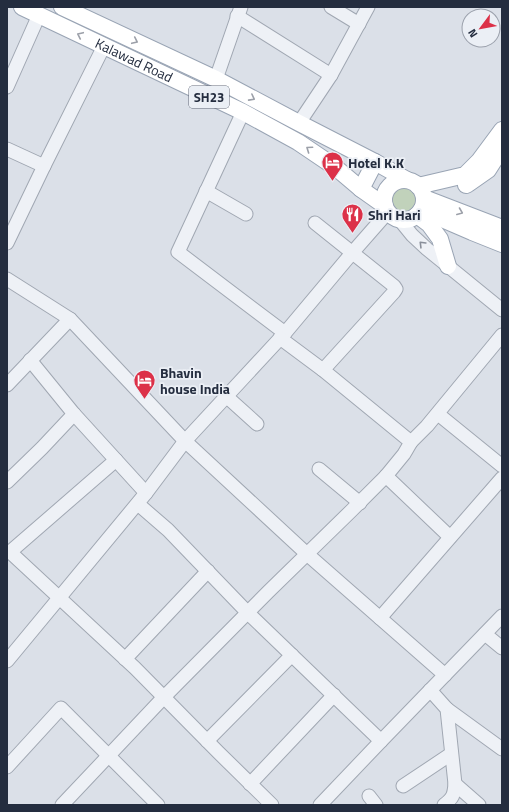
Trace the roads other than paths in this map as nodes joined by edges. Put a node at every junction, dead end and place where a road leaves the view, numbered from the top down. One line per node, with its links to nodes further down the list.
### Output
1 (22, 7): 6 (main road, Kalawad Road / SH23)
2 (62, 7): 10 (main road, Kalawad Road / SH23, one-way to 10)
3 (331, 7): 7 (street)
4 (368, 7): 7 (street)
5 (239, 11): 9 (street); 10 (street)
6 (39, 15): 8 (main road, Kalawad Road / SH23, one-way to 6); 11 (street)
7 (359, 24): 9 (street)
8 (104, 46): 12 (main road, Kalawad Road / SH23); 18 (street)
9 (331, 75): 13 (street)
10 (216, 78): 13 (main road, Kalawad Road / SH23, one-way to 13)
11 (7, 87)
12 (242, 112): 19 (main road, Kalawad Road / SH23, one-way to 12); 20 (street)
13 (299, 123): 17 (main road, Kalawad Road / SH23)
14 (502, 130): 21 (main road)
15 (7, 149): 18 (street)
16 (500, 155): 21 (main road)
17 (375, 162): 19 (main road); 21 (main road, Kalawad Road / SH23)
18 (44, 166): 26 (street)
19 (361, 188): 22 (main road, Kalawad Road / SH23)
20 (206, 192): 23 (street); 34 (street)
21 (418, 197): 22 (main road); 22 (main road); 25 (main road, Kalawad Road / SH23, one-way to 25); 27 (main road, Kalawad Road / SH23); 29 (main road)
22 (391, 212): 28 (street); 29 (street, one-way to 22)
23 (246, 214)
24 (315, 223): 28 (street)
25 (502, 228)
26 (7, 243)
27 (502, 244)
28 (352, 253): 34 (street); 36 (street)
29 (448, 266): 31 (street)
30 (7, 279): 32 (street)
31 (502, 310)
32 (70, 319): 35 (street); 42 (street)
33 (502, 335): 40 (street)
34 (282, 336): 36 (street); 38 (street)
35 (30, 360): 37 (street); 39 (street)
36 (323, 370): 43 (street)
37 (7, 385)
38 (226, 396): 41 (street); 42 (street)
39 (74, 414): 44 (street); 49 (street)
40 (438, 414): 43 (street); 45 (street)
41 (257, 424)
42 (185, 441): 50 (street); 55 (street)
43 (411, 442): 47 (street)
44 (116, 460): 50 (street); 54 (street)
45 (502, 466)
46 (319, 469): 51 (street)
47 (386, 476): 51 (street); 53 (street)
48 (502, 478): 53 (street)
49 (7, 482)
50 (146, 493): 52 (street)
51 (360, 503): 55 (street)
52 (138, 504): 56 (street); 57 (street)
53 (450, 538): 60 (street)
54 (9, 553): 57 (street)
55 (307, 554): 58 (street); 60 (street)
56 (208, 571): 58 (street); 64 (street)
57 (59, 598): 64 (street); 65 (street)
58 (248, 613): 63 (street); 69 (street)
59 (502, 616): 61 (street)
60 (380, 618): 66 (street)
61 (485, 634): 62 (street); 66 (street)
62 (502, 648)
63 (292, 655): 68 (street); 72 (street)
64 (125, 659): 69 (street)
65 (7, 661)
66 (445, 675): 67 (street)
67 (430, 690): 70 (street); 71 (street)
68 (334, 695): 71 (street); 77 (street)
69 (164, 697): 72 (street); 75 (street)
70 (446, 709): 73 (street); 74 (street)
71 (381, 740): 83 (street)
72 (207, 741): 77 (street)
73 (502, 749)
74 (451, 754): 78 (street); 79 (street)
75 (109, 756): 76 (street); 80 (street); 81 (street)
76 (7, 767)
77 (250, 784): 82 (street)
78 (455, 784): 84 (street); 85 (street)
79 (403, 786)
80 (62, 805)
81 (158, 805)
82 (272, 805)
83 (320, 805)
84 (444, 805)
85 (479, 805)

